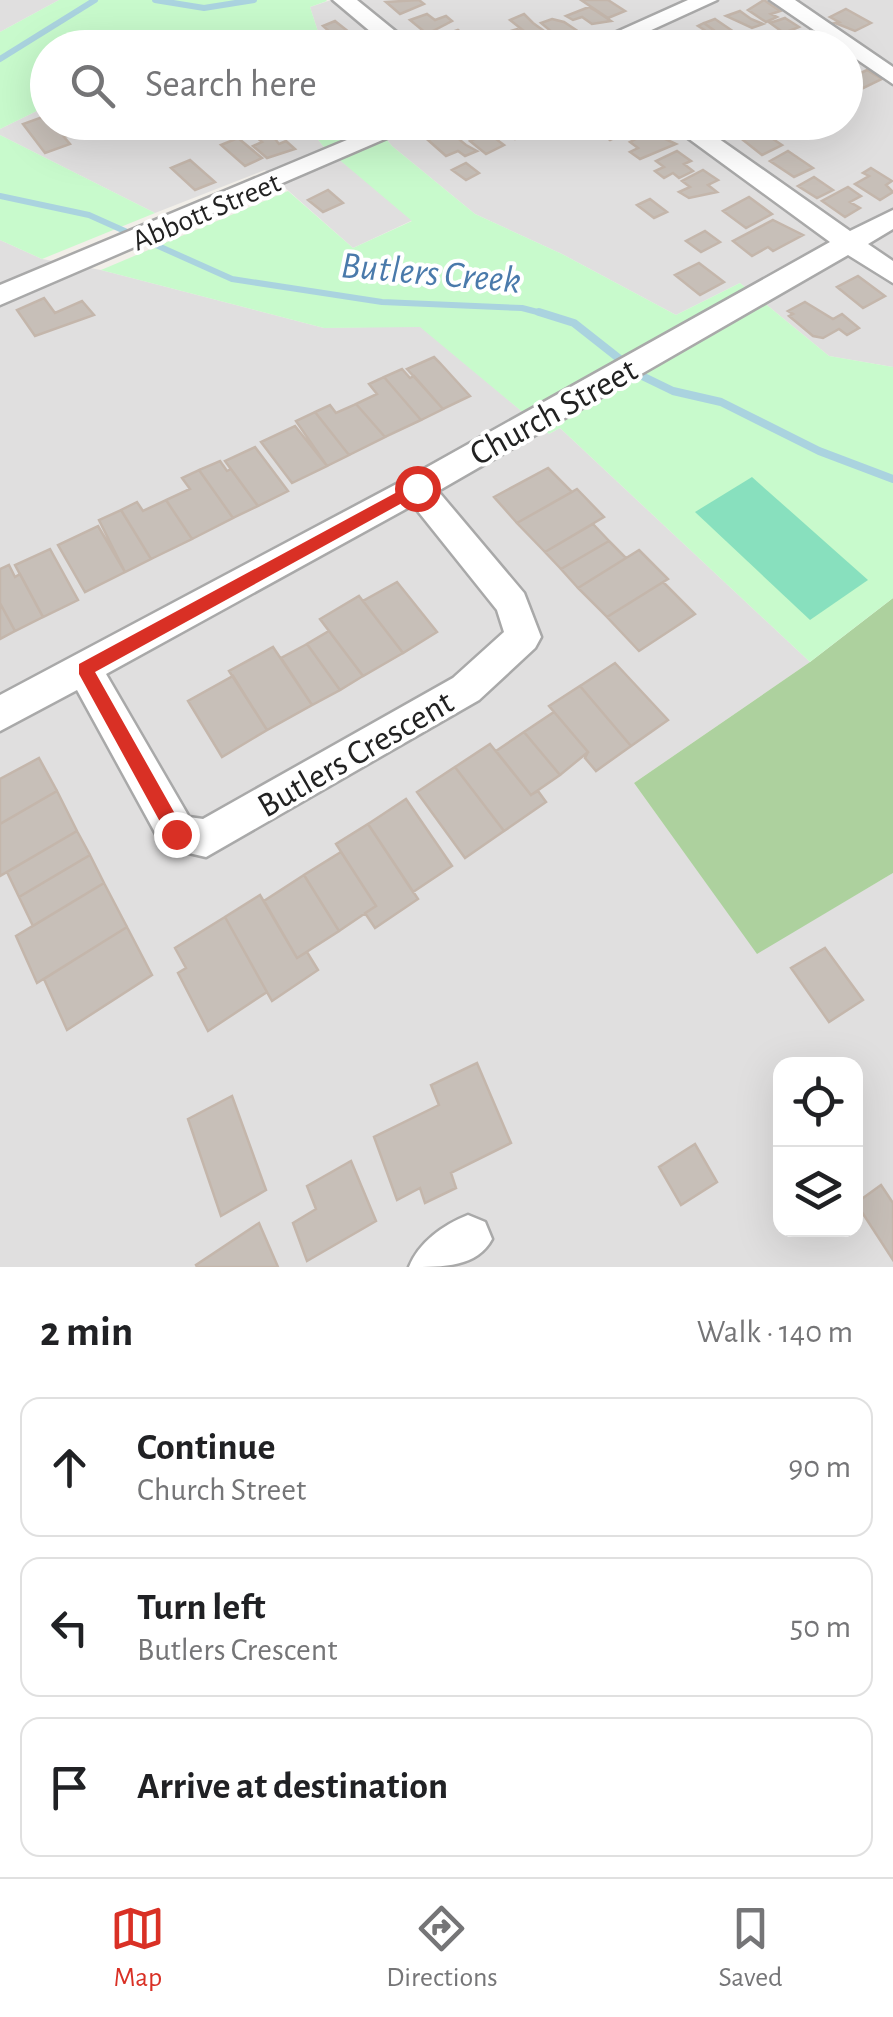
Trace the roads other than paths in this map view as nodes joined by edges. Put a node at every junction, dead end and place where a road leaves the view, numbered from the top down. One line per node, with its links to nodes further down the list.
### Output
1 (344, 0): 4 (street)
2 (706, 0): 5 (street)
3 (781, 0): 6 (street)
4 (382, 30)
5 (635, 30)
6 (825, 30)
7 (863, 56): 8 (street)
8 (893, 77)
9 (371, 140): 14 (street, Abbott Street)
10 (703, 140): 12 (street)
11 (893, 218): 12 (street, Church Street)
12 (848, 243): 13 (street); 15 (street, Church Street)
13 (893, 274)
14 (0, 296)
15 (417, 488): 16 (street, Church Street); 16 (street, Butlers Crescent)
16 (84, 669): 17 (street, Church Street)
17 (0, 714)

